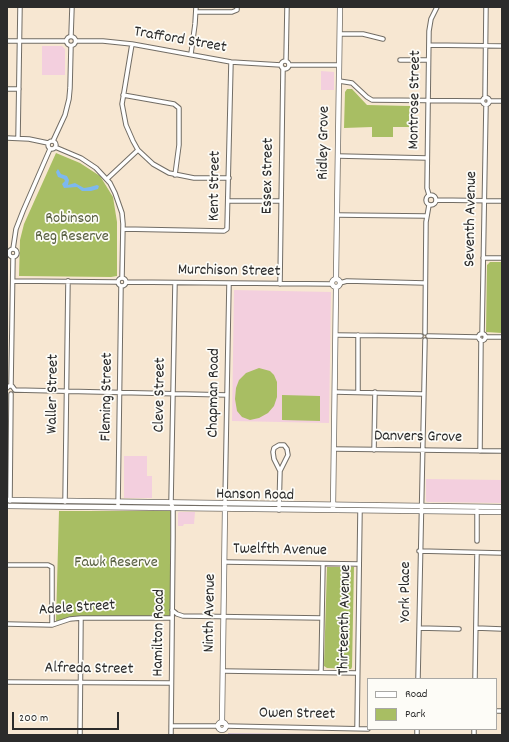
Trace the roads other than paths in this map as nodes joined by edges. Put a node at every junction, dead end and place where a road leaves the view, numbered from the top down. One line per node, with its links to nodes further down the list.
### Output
1 (20, 7): 14 (street)
2 (72, 7): 11 (street)
3 (196, 7): 9 (street)
4 (236, 7): 9 (street)
5 (287, 7): 25 (street)
6 (340, 7): 10 (main road, Ridley Grove)
7 (437, 7): 18 (street, Montrose Street)
8 (486, 7): 20 (street)
9 (196, 12): 22 (street)
10 (340, 34): 12 (street); 28 (main road, Ridley Grove)
11 (71, 36): 15 (street); 16 (street)
12 (383, 39)
13 (7, 41): 14 (street)
14 (20, 41): 15 (street); 32 (street)
15 (66, 41): 19 (street)
16 (76, 41): 17 (street, Trafford Street); 19 (street)
17 (132, 44): 22 (street, Trafford Street); 33 (street)
18 (429, 45): 20 (street); 24 (street, Montrose Street)
19 (71, 46): 42 (street)
20 (486, 46): 21 (street); 34 (street)
21 (502, 46)
22 (191, 54): 26 (street, Trafford Street)
23 (400, 60): 24 (street)
24 (428, 60): 35 (street, Montrose Street)
25 (286, 61): 27 (street); 29 (street)
26 (231, 62): 29 (street, Trafford Street); 50 (street, Kent Street)
27 (289, 65): 28 (street); 29 (street)
28 (339, 65): 30 (main road, Ridley Grove)
29 (282, 67): 57 (street, Essex Street)
30 (340, 82): 35 (street); 47 (main road, Ridley Grove)
31 (7, 89): 32 (street)
32 (19, 89): 41 (street)
33 (123, 95): 46 (street); 49 (street)
34 (485, 97): 36 (street); 37 (street)
35 (428, 101): 36 (street); 48 (street, Montrose Street)
36 (482, 101): 39 (street)
37 (489, 101): 38 (street); 39 (street)
38 (502, 101)
39 (486, 105): 55 (street, Seventh Avenue)
40 (7, 138): 41 (street)
41 (18, 138): 43 (street)
42 (53, 142): 43 (street); 44 (street)
43 (48, 143): 45 (street)
44 (56, 147): 45 (street); 51 (street)
45 (50, 150): 62 (street)
46 (138, 150): 49 (street); 51 (street)
47 (338, 156): 48 (street); 59 (main road, Ridley Grove)
48 (427, 158): 52 (street, Montrose Street)
49 (175, 175): 50 (street)
50 (229, 178): 54 (street, Kent Street)
51 (107, 179): 61 (street)
52 (428, 196): 53 (street); 58 (street)
53 (436, 200): 55 (street); 58 (street)
54 (228, 201): 57 (street); 61 (street, Kent Street)
55 (485, 201): 56 (street); 65 (street, Seventh Avenue)
56 (502, 201)
57 (281, 202): 76 (street, Essex Street)
58 (430, 205): 60 (street)
59 (337, 215): 60 (street); 70 (main road, Ridley Grove)
60 (426, 216): 74 (street)
61 (123, 230): 67 (street)
62 (13, 249): 63 (street); 64 (street)
63 (8, 253): 64 (street)
64 (13, 257): 68 (street)
65 (483, 258): 66 (street); 80 (street, Seventh Avenue)
66 (502, 258)
67 (122, 278): 71 (street); 72 (street)
68 (13, 281): 69 (street); 91 (street)
69 (68, 281): 71 (street); 95 (street, Waller Street)
70 (338, 281): 74 (street); 78 (main road); 78 (main road)
71 (117, 282): 77 (street)
72 (126, 282): 73 (street, Murchison Street); 77 (street)
73 (175, 283): 75 (street, Murchison Street); 101 (street, Cleve Street)
74 (425, 283): 79 (street)
75 (229, 284): 76 (street, Murchison Street); 103 (street, Chapman Road)
76 (280, 284): 78 (street, Murchison Street)
77 (121, 286): 99 (street, Fleming Street)
78 (334, 286): 81 (main road)
79 (425, 333): 83 (street); 84 (street)
80 (482, 334): 85 (street); 86 (street)
81 (336, 335): 82 (street); 96 (main road)
82 (358, 335): 83 (street); 97 (street)
83 (421, 336): 88 (street)
84 (428, 336): 85 (street); 88 (street)
85 (478, 337): 89 (street)
86 (485, 337): 87 (street); 89 (street)
87 (502, 337)
88 (425, 340): 102 (street, York Place)
89 (482, 340): 107 (street)
90 (7, 341): 91 (street)
91 (12, 341): 92 (street)
92 (9, 386): 93 (street)
93 (15, 390): 95 (street); 100 (street)
94 (7, 392): 100 (street)
95 (66, 392): 99 (street); 111 (street, Waller Street)
96 (335, 392): 97 (street); 104 (main road)
97 (358, 392): 98 (street)
98 (375, 392): 102 (street); 105 (street)
99 (120, 393): 101 (street); 112 (street, Fleming Street)
100 (11, 394): 110 (street)
101 (173, 394): 103 (street); 113 (street, Cleve Street)
102 (423, 394): 106 (street, York Place)
103 (227, 395): 116 (street, Chapman Road)
104 (334, 449): 105 (street, Danvers Grove); 122 (main road)
105 (374, 450): 106 (street, Danvers Grove)
106 (423, 450): 107 (street, Danvers Grove); 123 (street, York Place)
107 (480, 451): 108 (street, Danvers Grove)
108 (502, 451)
109 (280, 471): 109 (street); 118 (street)
110 (9, 500): 111 (main road, Hanson Road); 115 (street)
111 (65, 501): 112 (main road, Hanson Road); 117 (street, Waller Street)
112 (118, 502): 113 (main road, Hanson Road); 120 (street, Fleming Street)
113 (171, 503): 116 (main road, Hanson Road); 121 (street, Cleve Street)
114 (363, 505): 122 (main road, Hanson Road); 123 (main road, Hanson Road); 125 (main road)
115 (9, 506): 117 (main road, Hanson Road)
116 (225, 506): 118 (main road, Hanson Road); 121 (main road, Hanson Road); 131 (main road, Ninth Avenue)
117 (64, 507): 120 (main road, Hanson Road)
118 (279, 507): 122 (main road, Hanson Road)
119 (502, 507): 124 (main road, Hanson Road)
120 (118, 508): 121 (main road, Hanson Road)
121 (173, 508): 135 (street, Hamilton Road)
122 (333, 508): 125 (main road, Hanson Road)
123 (421, 509): 124 (main road, Hanson Road); 125 (main road, Hanson Road); 128 (street, York Place)
124 (477, 510): 126 (main road, Hanson Road); 127 (street)
125 (360, 511): 133 (street, Thirteenth Avenue)
126 (502, 512)
127 (476, 541)
128 (419, 551): 129 (street); 142 (street, York Place)
129 (477, 553): 130 (street); 143 (street)
130 (502, 553)
131 (225, 562): 132 (street, Twelfth Avenue); 136 (main road, Ninth Avenue)
132 (323, 564): 133 (street, Twelfth Avenue); 139 (street)
133 (359, 564): 148 (street, Thirteenth Avenue)
134 (7, 565): 141 (street)
135 (172, 610): 136 (street); 138 (street, Hamilton Road)
136 (224, 616): 139 (street); 146 (main road, Ninth Avenue)
137 (81, 618): 138 (street, Adele Street); 141 (street, Adele Street); 152 (street)
138 (172, 618): 153 (street, Hamilton Road)
139 (322, 618): 147 (street)
140 (7, 624): 141 (street, Adele Street)
141 (52, 624)
142 (419, 628): 144 (street); 149 (street, York Place)
143 (476, 628): 145 (street); 150 (street)
144 (459, 629)
145 (502, 629)
146 (223, 671): 147 (street); 154 (main road, Ninth Avenue)
147 (321, 672): 148 (street)
148 (357, 673): 156 (street, Thirteenth Avenue)
149 (418, 678)
150 (475, 678)
151 (7, 682): 152 (street, Alfreda Street)
152 (80, 682): 153 (street, Alfreda Street); 159 (street)
153 (171, 683): 155 (street, Hamilton Road)
154 (224, 724): 156 (street, Owen Street); 158 (main road)
155 (171, 726): 158 (street); 160 (street, Hamilton Road)
156 (357, 728): 157 (street, Owen Street)
157 (367, 728)
158 (221, 731)
159 (80, 735)
160 (171, 735)

